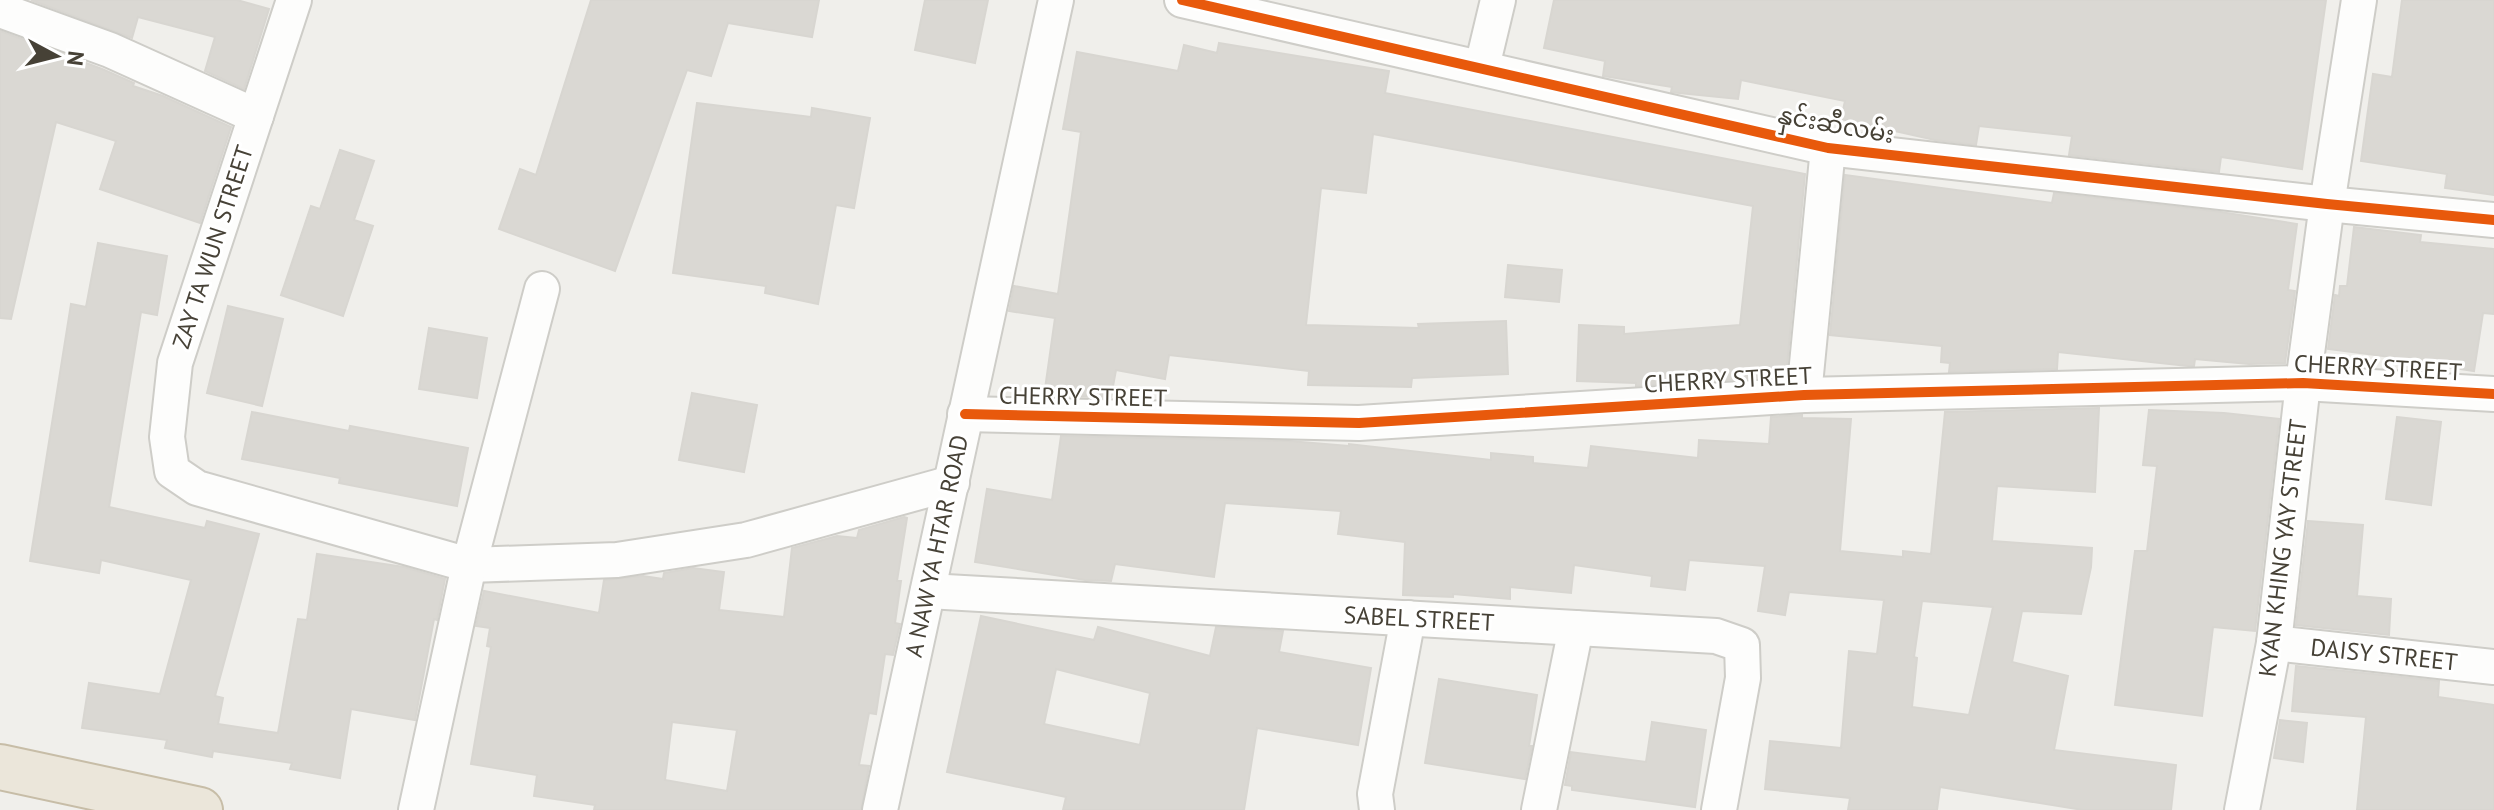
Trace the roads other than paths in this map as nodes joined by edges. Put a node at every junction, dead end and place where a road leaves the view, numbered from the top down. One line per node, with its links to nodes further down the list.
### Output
1 (294, 0): 8 (street, ZAY TA WUN STREET)
2 (1056, 0): 16 (street, A NAW YA HTAR ROAD)
3 (1182, 0): 7 (street, နှင်းဆီလမ်း)
4 (1498, 0): 7 (street)
5 (2359, 0): 10 (street, KYAN KHING YAY STREET)
6 (0, 10): 8 (street)
7 (1482, 67): 9 (street, နှင်းဆီလမ်း)
8 (256, 116): 18 (street, ZAY TA WUN STREET)
9 (1828, 148): 10 (street, နှင်းဆီလမ်း); 15 (street)
10 (2327, 204): 11 (street, နှင်းဆီလမ်း); 13 (street, KYAN KHING YAY STREET)
11 (2494, 220)
12 (542, 289): 18 (street)
13 (2303, 383): 14 (street, CHERRY STREET); 15 (street, CHERRY STREET); 22 (street, KYAN KHING YAY STREET)
14 (2494, 394)
15 (1804, 395): 16 (street, CHERRY STREET)
16 (965, 414): 17 (street, A NAW YA HTAR ROAD)
17 (952, 483): 18 (street); 19 (street, A NAW YA HTAR ROAD)
18 (469, 565): 26 (street)
19 (928, 591): 20 (street, SABEL STREET); 27 (street, A NAW YA HTAR ROAD)
20 (1408, 618): 21 (street, SABEL STREET); 28 (street)
21 (1576, 628): 29 (street); 30 (street, SABEL STREET)
22 (2274, 643): 23 (street, DAISY STREET); 31 (street, KYAN KHING YAY STREET)
23 (2494, 667)
24 (0, 767): 25 (highway)
25 (200, 810)
26 (416, 810)
27 (880, 810)
28 (1377, 810)
29 (1539, 810)
30 (1719, 810)
31 (2242, 810)

